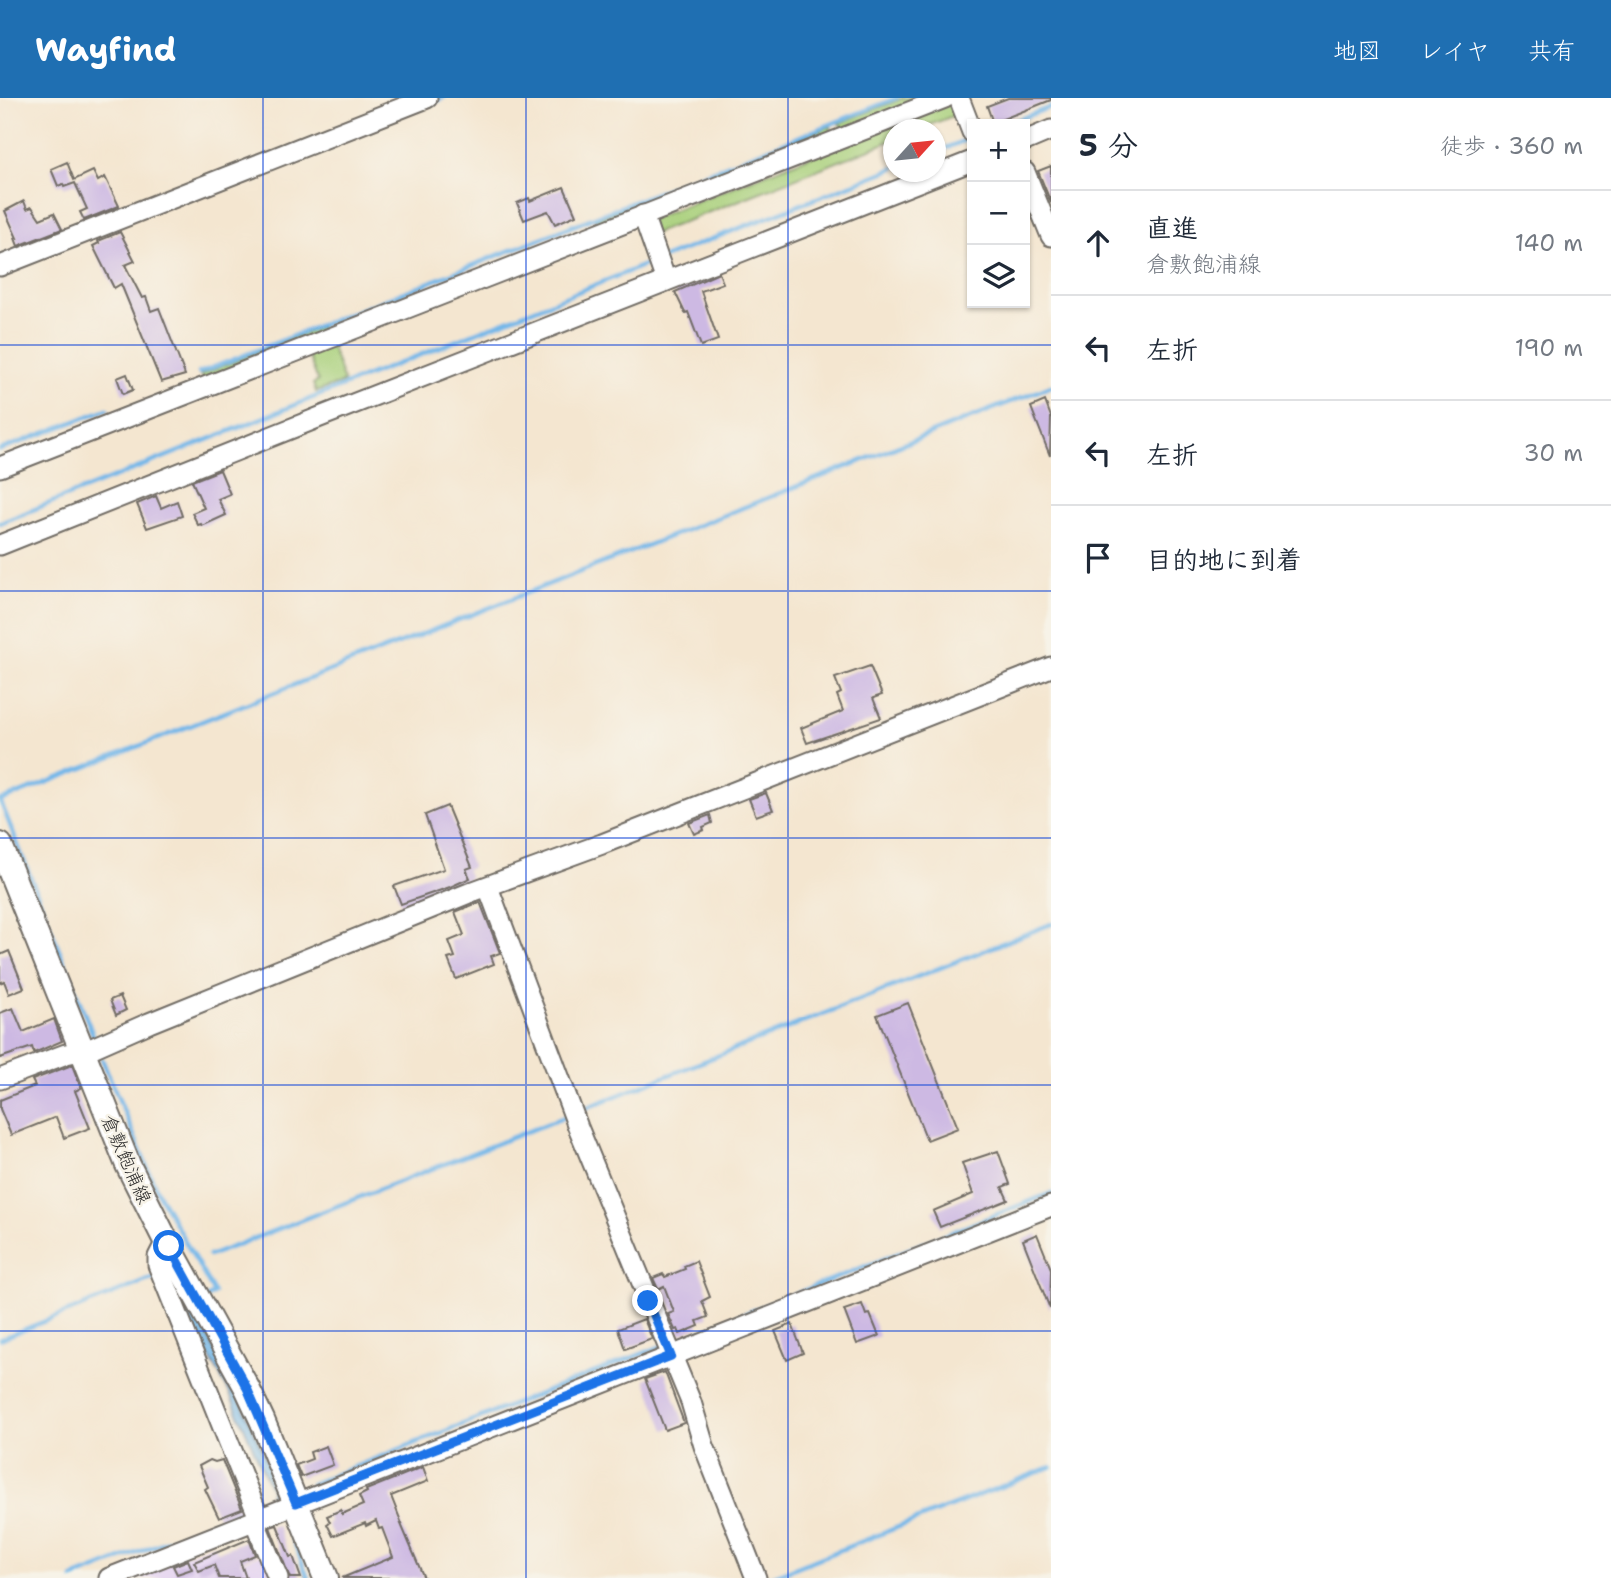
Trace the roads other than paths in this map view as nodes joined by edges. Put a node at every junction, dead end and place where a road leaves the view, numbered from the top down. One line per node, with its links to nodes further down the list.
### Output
1 (427, 98): 11 (street)
2 (945, 98): 9 (street)
3 (959, 98): 4 (street)
4 (967, 119)
5 (1051, 130): 6 (street)
6 (1030, 139)
7 (967, 163): 12 (street)
8 (1029, 182): 10 (street)
9 (643, 215): 12 (street); 13 (street)
10 (1051, 236)
11 (0, 266)
12 (661, 267): 14 (street)
13 (0, 467)
14 (0, 545)
15 (1051, 667): 17 (street)
16 (0, 845): 18 (main road, 倉敷飽浦線)
17 (488, 887): 18 (street); 22 (street)
18 (81, 1051): 19 (street); 21 (main road, 倉敷飽浦線)
19 (0, 1079)
20 (1051, 1206): 22 (street)
21 (166, 1241): 23 (main road, 倉敷飽浦線); 24 (street)
22 (668, 1348): 23 (street); 28 (street)
23 (296, 1503): 24 (street); 27 (main road, 倉敷飽浦線)
24 (255, 1512): 25 (street); 26 (street)
25 (109, 1578)
26 (278, 1578)
27 (326, 1578)
28 (756, 1578)

